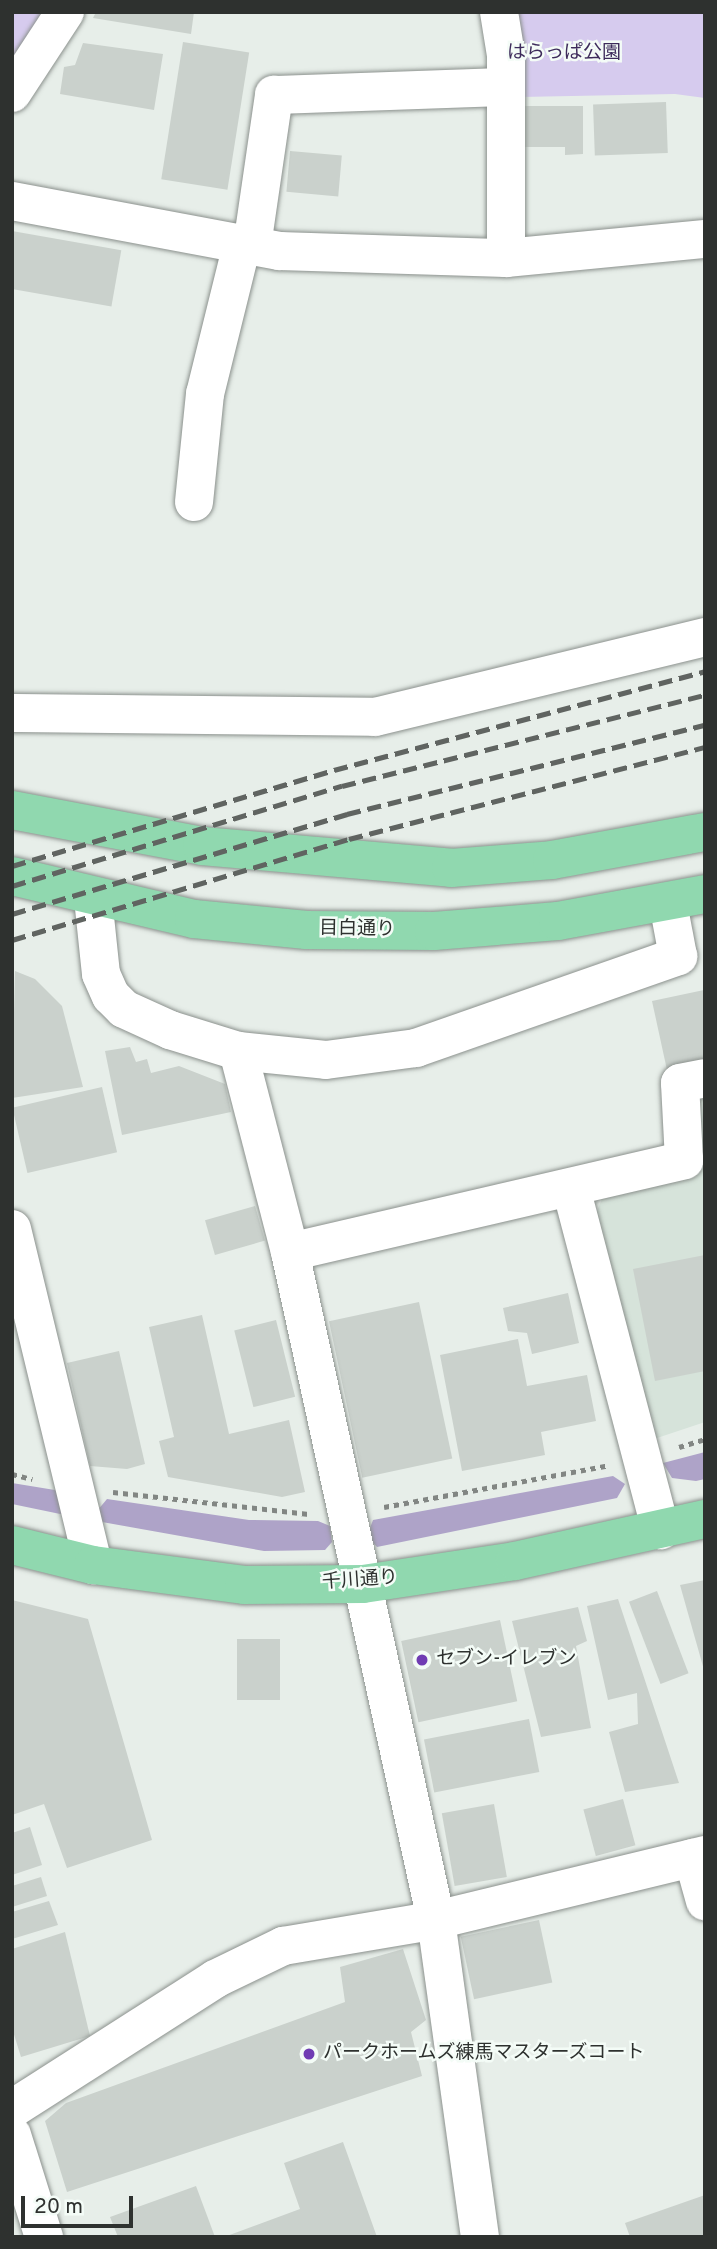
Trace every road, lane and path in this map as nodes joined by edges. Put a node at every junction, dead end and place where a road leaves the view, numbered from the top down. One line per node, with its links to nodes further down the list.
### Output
1 (65, 12): 4 (street)
2 (499, 12): 3 (street)
3 (505, 87): 7 (street); 8 (street)
4 (12, 93)
5 (12, 201): 7 (street)
6 (705, 239): 8 (street)
7 (247, 246): 8 (street); 9 (street)
8 (506, 258)
9 (194, 502)
10 (705, 636): 11 (street)
11 (12, 713)
12 (12, 810): 13 (main road)
13 (705, 832)
14 (12, 876): 16 (main road, 目白通り)
15 (705, 894): 17 (main road, 目白通り)
16 (93, 898): 17 (main road, 目白通り); 18 (street)
17 (668, 903): 18 (street)
18 (238, 1051): 22 (street)
19 (705, 1078): 20 (street)
20 (571, 1188): 22 (street); 24 (street)
21 (12, 1229): 26 (street)
22 (290, 1252): 27 (street)
23 (705, 1519): 24 (main road, 千川通り)
24 (661, 1530): 27 (main road, 千川通り)
25 (12, 1545): 26 (main road, 千川通り)
26 (93, 1565): 27 (main road, 千川通り)
27 (363, 1584): 30 (street)
28 (699, 1856): 29 (street); 30 (street)
29 (705, 1901)
30 (436, 1920): 31 (street); 33 (street)
31 (12, 2109)
32 (12, 2135): 34 (street)
33 (478, 2236)
34 (44, 2237)

